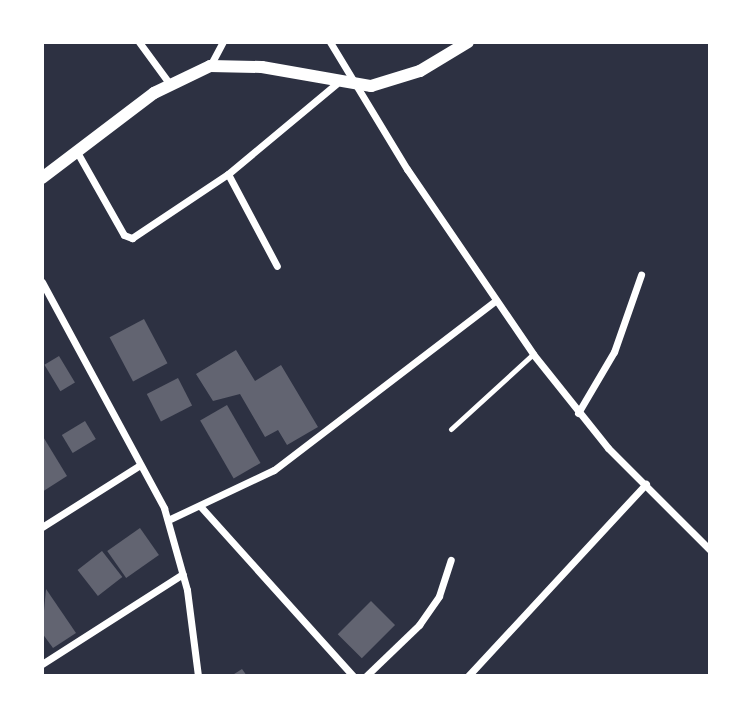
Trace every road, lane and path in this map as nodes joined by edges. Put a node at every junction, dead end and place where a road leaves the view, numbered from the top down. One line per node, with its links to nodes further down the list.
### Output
1 (139, 42): 6 (street)
2 (223, 42): 5 (street)
3 (330, 42): 8 (street)
4 (468, 42): 8 (street)
5 (210, 66): 6 (street); 7 (street)
6 (169, 83): 9 (street)
7 (336, 84): 8 (street); 10 (street)
8 (358, 86): 15 (street)
9 (76, 152): 10 (street); 11 (street)
10 (228, 174): 12 (street)
11 (42, 178)
12 (277, 266)
13 (641, 275): 17 (street)
14 (42, 282): 19 (street)
15 (494, 302): 16 (street); 21 (street)
16 (533, 354): 17 (street); 18 (lane)
17 (578, 413): 20 (street)
18 (451, 429)
19 (140, 465): 22 (street); 23 (street)
20 (646, 484): 24 (street); 31 (street)
21 (200, 506): 22 (street); 29 (street)
22 (169, 520): 26 (street)
23 (42, 526)
24 (710, 550)
25 (451, 560): 30 (street)
26 (183, 574): 27 (street); 28 (street)
27 (42, 664)
28 (198, 676)
29 (353, 676)
30 (366, 676)
31 (468, 676)

